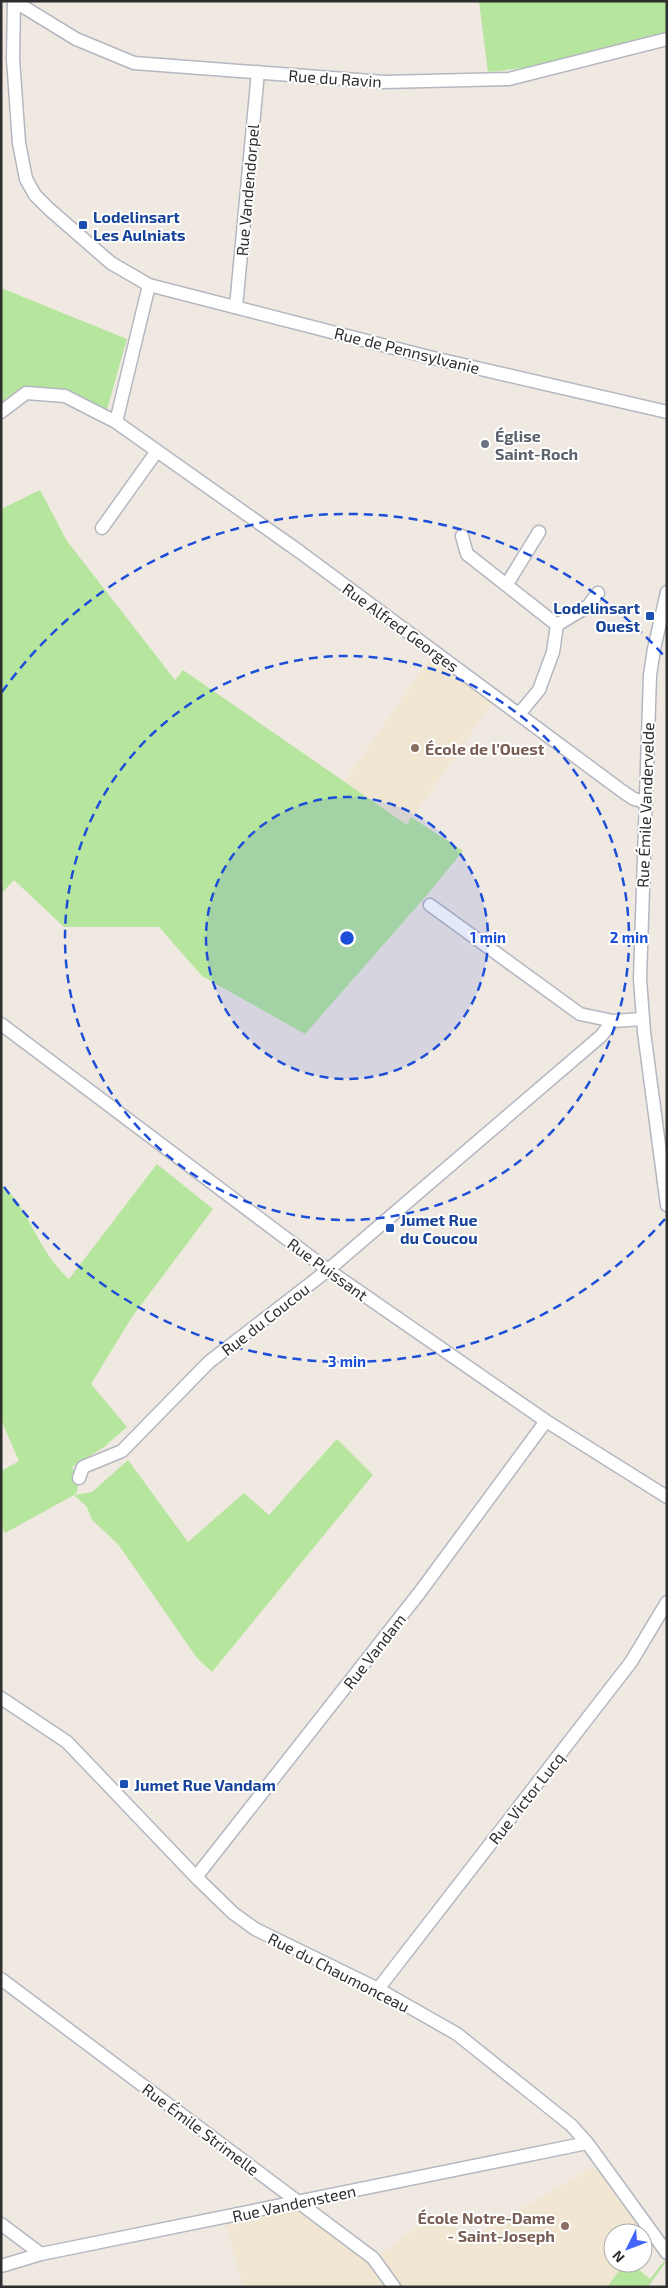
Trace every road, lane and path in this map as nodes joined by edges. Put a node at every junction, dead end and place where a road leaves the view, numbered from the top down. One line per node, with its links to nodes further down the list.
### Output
1 (14, 1): 3 (street, Rue du Ravin); 4 (street)
2 (667, 38): 3 (street, Rue du Ravin)
3 (258, 72): 5 (street, Rue Vandendorpel)
4 (149, 285): 5 (street, Rue de Pennsylvanie); 8 (street)
5 (236, 307): 7 (street, Rue de Pennsylvanie)
6 (1, 412): 8 (street, Rue Alfred Georges)
7 (667, 412)
8 (116, 422): 9 (street, Rue Alfred Georges)
9 (157, 451): 10 (street); 18 (street, Rue Alfred Georges)
10 (102, 528)
11 (539, 532): 13 (street)
12 (462, 536): 13 (street)
13 (507, 584): 17 (street)
14 (667, 592): 16 (street, Rue Émile Vandervelde)
15 (598, 593): 17 (street)
16 (664, 616): 19 (street, Rue Émile Vandervelde)
17 (557, 625): 18 (street)
18 (518, 714): 19 (street, Rue Alfred Georges)
19 (646, 802): 21 (street, Rue Émile Vandervelde)
20 (430, 905): 22 (street)
21 (643, 1019): 22 (street); 24 (street, Rue Émile Vandervelde)
22 (613, 1021): 25 (street, Rue du Coucou)
23 (1, 1024): 25 (street, Rue Puissant)
24 (667, 1205)
25 (328, 1270): 26 (street, Rue Puissant); 27 (street, Rue du Coucou)
26 (546, 1421): 28 (street, Rue Puissant); 31 (street, Rue Vandam)
27 (79, 1478)
28 (667, 1497)
29 (667, 1602): 33 (street, Rue Victor Lucq)
30 (1, 1698): 31 (street, Rue du Chaumonceau)
31 (196, 1877): 33 (street, Rue du Chaumonceau)
32 (1, 1979): 35 (street, Rue Émile Strimelle)
33 (378, 1989): 34 (street, Rue du Chaumonceau)
34 (587, 2142): 35 (street, Rue Vandensteen); 37 (street, Rue du Chaumonceau)
35 (300, 2202): 38 (street, Rue Vandensteen); 40 (street, Rue Émile Strimelle)
36 (1, 2224): 38 (street)
37 (667, 2253)
38 (41, 2254): 39 (street, Rue Vandensteen)
39 (1, 2266)
40 (394, 2287)

